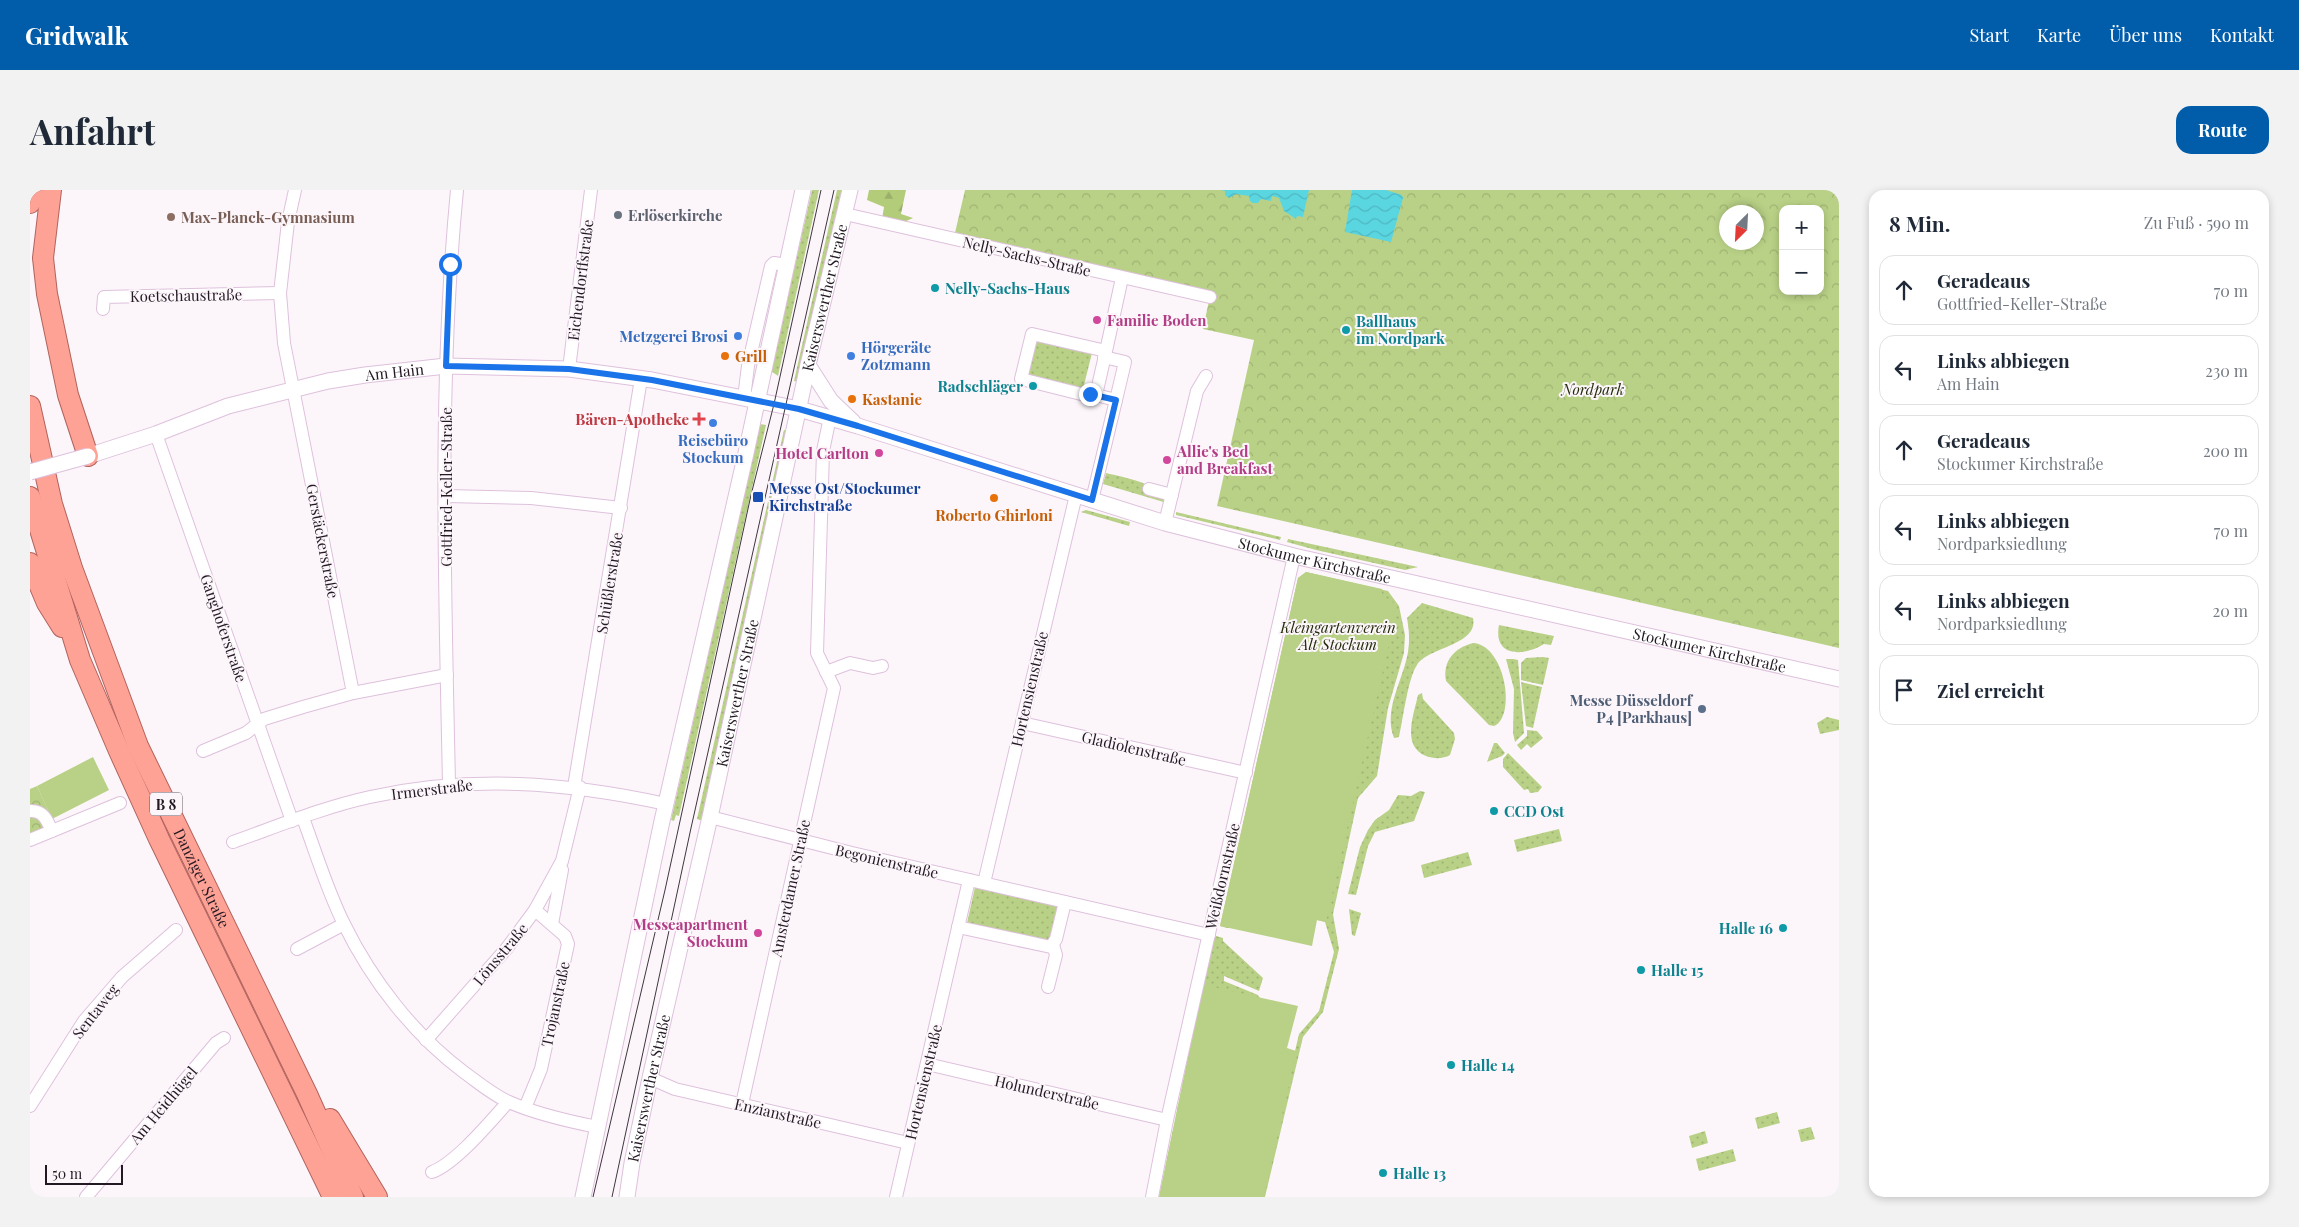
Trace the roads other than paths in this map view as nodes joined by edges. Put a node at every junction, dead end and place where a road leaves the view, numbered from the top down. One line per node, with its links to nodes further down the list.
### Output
1 (33, 190): 8 (highway)
2 (51, 190): 28 (highway)
3 (295, 190): 11 (street)
4 (456, 190): 16 (street, Gottfried-Keller-Straße)
5 (591, 190): 17 (street, Eichendorffstraße)
6 (803, 190): 22 (street)
7 (850, 190): 9 (street, Kaiserswerther Straße)
8 (30, 203)
9 (845, 214): 10 (street, Nelly-Sachs-Straße); 15 (street, Kaiserswerther Straße)
10 (1122, 278): 12 (street, Nelly-Sachs-Straße); 14 (street)
11 (280, 293): 13 (street, Koetschaustraße); 20 (street)
12 (1210, 297)
13 (103, 309)
14 (1105, 354): 21 (street); 21 (street); 23 (street)
15 (808, 364): 25 (street, Kaiserswerther Straße); 26 (street)
16 (446, 366): 17 (street, Am Hain); 20 (street, Am Hain); 33 (street, Gottfried-Keller-Straße)
17 (569, 369): 19 (street, Am Hain)
18 (1206, 376): 32 (street)
19 (641, 379): 22 (street, Am Hain); 36 (street, Schüßlerstraße)
20 (293, 390): 27 (street, Am Hain); 45 (street, Gerstäckerstraße)
21 (1096, 395): 23 (street)
22 (751, 399): 25 (street, Am Hain); 53 (street)
23 (1116, 400): 35 (street)
24 (30, 406): 78 (highway, Danziger Straße / B 8)
25 (799, 409): 26 (street); 55 (street, Kaiserswerther Straße)
26 (832, 415): 31 (street, Stockumer Kirchstraße); 42 (street, Amsterdamer Straße)
27 (156, 434): 28 (street, Am Hain); 47 (street, Ganghoferstraße)
28 (88, 456): 29 (street, Am Hain, bridge)
29 (30, 472)
30 (1149, 489): 32 (street)
31 (1076, 495): 35 (street, Stockumer Kirchstraße); 46 (street, Hortensienstraße)
32 (1172, 495): 37 (street)
33 (446, 496): 36 (street); 43 (street, Gottfried-Keller-Straße)
34 (30, 497): 40 (highway, Danziger Straße / B 8)
35 (1092, 500): 37 (street, Stockumer Kirchstraße)
36 (621, 508): 51 (street, Schüßlerstraße)
37 (1165, 522): 38 (street, Stockumer Kirchstraße)
38 (1294, 556): 44 (street, Stockumer Kirchstraße); 49 (street, Weißdornstraße)
39 (30, 563): 40 (highway)
40 (80, 660): 87 (highway, Danziger Straße / B 8)
41 (882, 666): 42 (street)
42 (826, 672): 59 (street, Amsterdamer Straße)
43 (447, 675): 45 (street); 50 (street, Gottfried-Keller-Straße)
44 (1839, 679)
45 (353, 693): 47 (street)
46 (1022, 722): 49 (street, Gladiolenstraße); 63 (street, Hortensienstraße)
47 (257, 724): 48 (street); 56 (street, Ganghoferstraße)
48 (203, 751)
49 (1246, 773): 70 (street, Weißdornstraße)
50 (449, 784): 51 (street, Irmerstraße); 56 (street, Irmerstraße)
51 (577, 787): 53 (street, Irmerstraße); 61 (street, Lönsstraße)
52 (120, 803): 57 (street)
53 (666, 804): 84 (street)
54 (30, 811): 57 (street)
55 (710, 817): 59 (street, Begonienstraße); 77 (street, Kaiserswerther Straße)
56 (298, 820): 60 (street, Irmerstraße); 66 (street, Ganghoferstraße)
57 (52, 831): 58 (street)
58 (30, 840)
59 (801, 840): 62 (street, Begonienstraße); 80 (street, Amsterdamer Straße)
60 (233, 842)
61 (562, 861): 65 (street, Lönsstraße); 67 (street, Lönsstraße)
62 (969, 880): 63 (street, Begonienstraße); 68 (street, Hortensienstraße)
63 (984, 883): 64 (street, Begonienstraße)
64 (1065, 902): 70 (street, Begonienstraße); 71 (street)
65 (536, 910): 67 (street, Trojanstraße); 75 (street, Lönsstraße)
66 (344, 924): 72 (street); 75 (street, Ganghoferstraße)
67 (552, 924): 82 (street, Trojanstraße)
68 (958, 926): 71 (street); 76 (street, Hortensienstraße)
69 (176, 930): 81 (street, Sentaweg)
70 (1209, 935): 83 (street, Weißdornstraße)
71 (1053, 945): 73 (street)
72 (297, 949)
73 (1048, 987)
74 (224, 1038): 88 (street, Am Heidhügel)
75 (426, 1040): 79 (street, Ganghoferstraße)
76 (927, 1064): 83 (street, Holunderstraße); 85 (street, Hortensienstraße)
77 (650, 1078): 80 (street, Enzianstraße); 92 (street, Kaiserswerther Straße)
78 (306, 1094): 89 (highway, Danziger Straße / B 8); 90 (highway)
79 (508, 1102): 82 (street, Ganghoferstraße); 86 (street)
80 (742, 1104): 85 (street, Enzianstraße)
81 (30, 1106)
82 (525, 1108): 84 (street, Ganghoferstraße)
83 (1168, 1120): 94 (street, Weißdornstraße)
84 (597, 1127): 91 (street)
85 (908, 1144): 93 (street, Hortensienstraße)
86 (432, 1172)
87 (332, 1196)
88 (86, 1197)
89 (353, 1197)
90 (377, 1197)
91 (584, 1197)
92 (627, 1197)
93 (896, 1197)
94 (1152, 1197)

